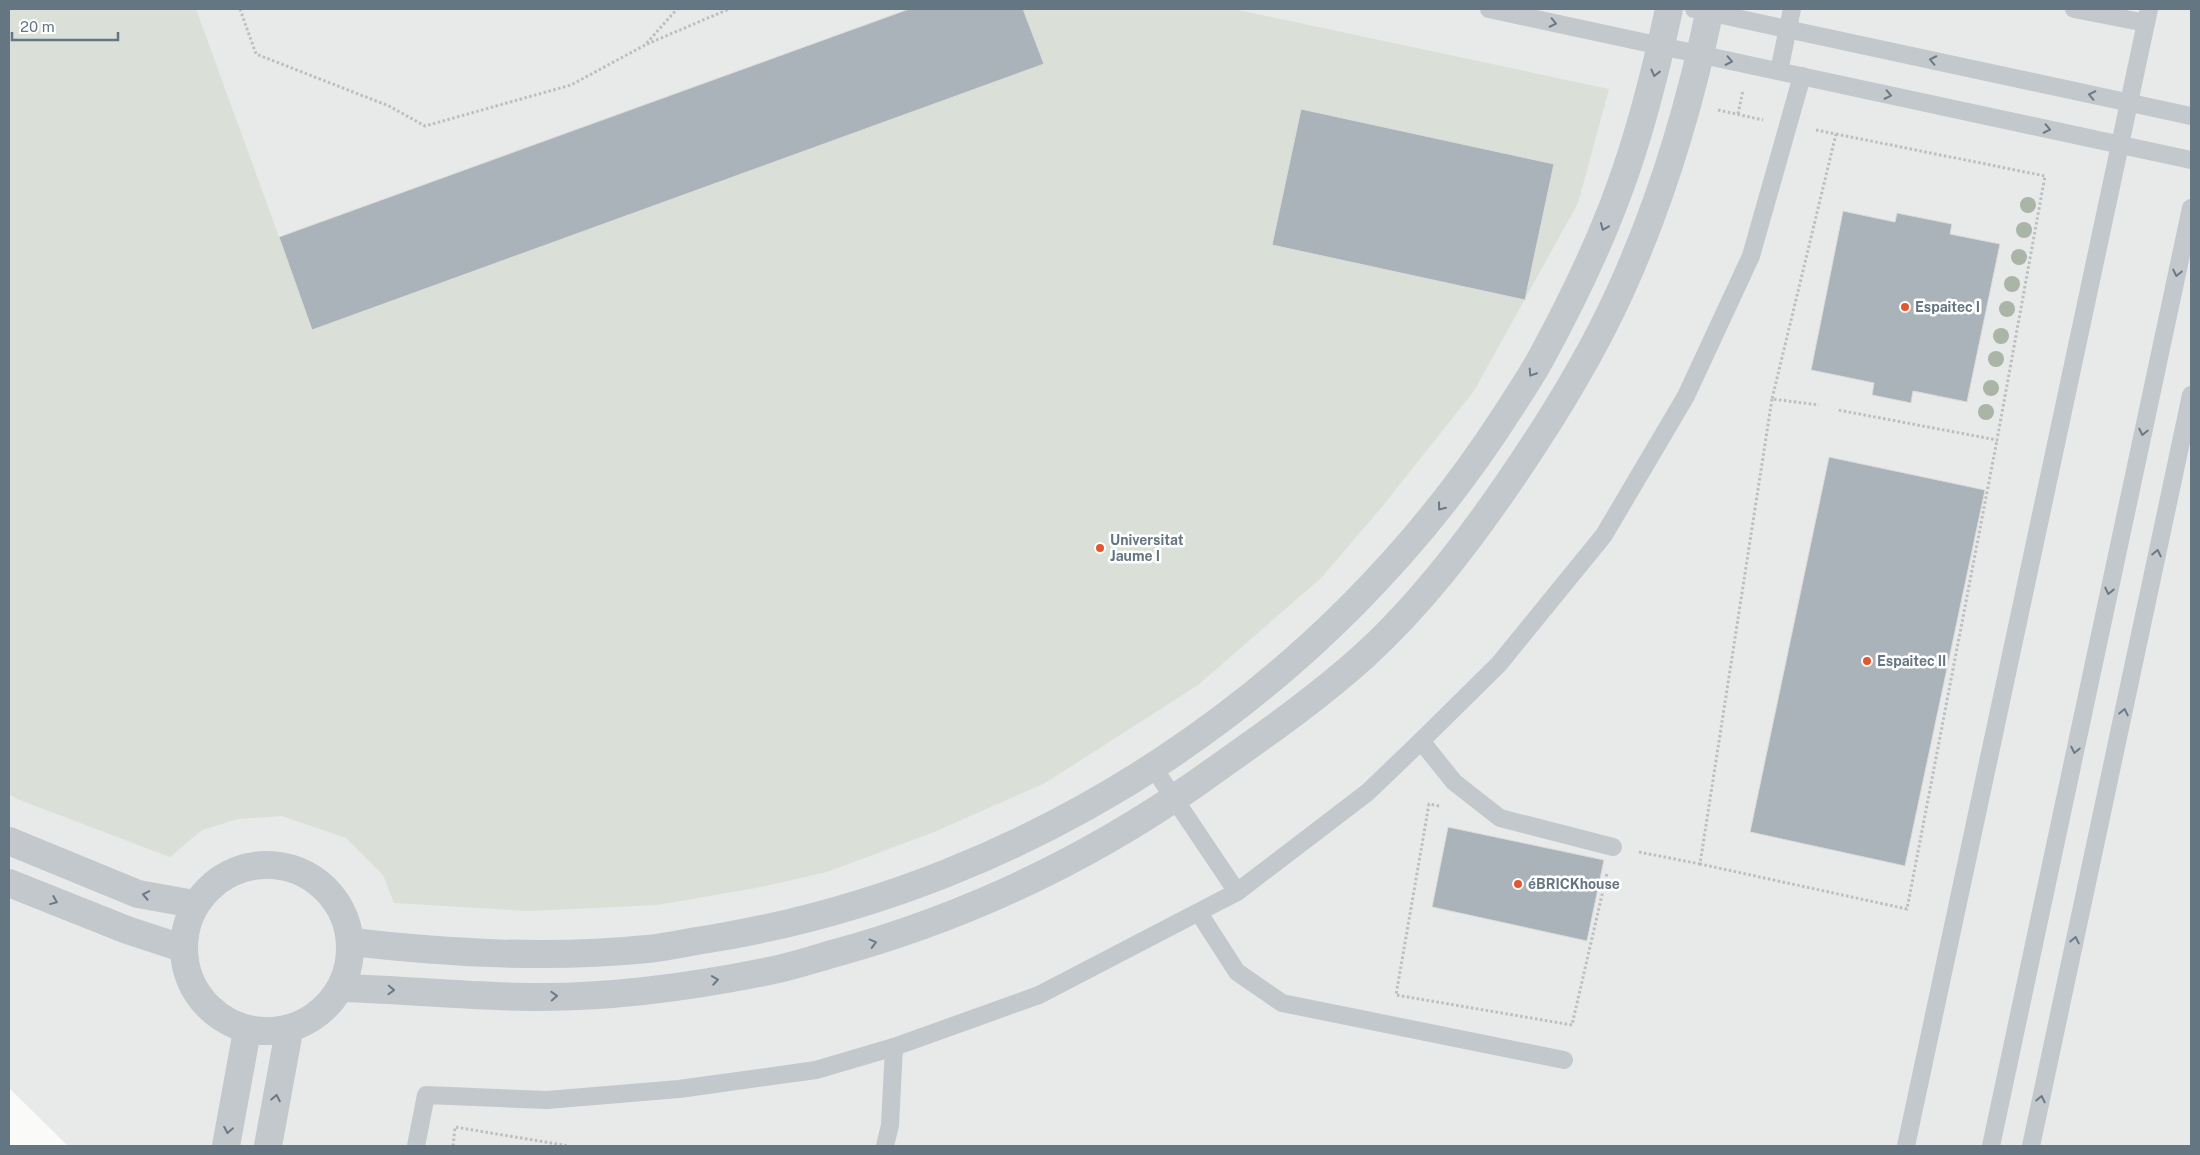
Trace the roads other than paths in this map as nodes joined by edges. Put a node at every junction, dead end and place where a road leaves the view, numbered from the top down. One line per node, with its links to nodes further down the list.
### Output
1 (1669, 9): 8 (street)
2 (1792, 9): 7 (lane)
3 (2074, 9): 6 (lane)
4 (1499, 10): 8 (lane, one-way to 8)
5 (1705, 10): 7 (lane); 9 (street)
6 (2148, 16): 12 (lane)
7 (1788, 29): 10 (lane); 12 (lane, one-way to 7)
8 (1661, 46): 9 (lane); 19 (street, one-way to 19)
9 (1700, 55): 10 (lane, one-way to 10); 20 (street)
10 (1778, 71): 11 (lane)
11 (1802, 76): 14 (lane, one-way to 14); 18 (lane)
12 (2129, 102): 13 (lane); 14 (lane)
13 (2191, 116)
14 (2119, 145): 15 (lane); 38 (lane)
15 (2191, 160)
16 (2191, 208): 39 (lane, one-way to 39)
17 (2191, 395): 40 (lane, one-way to 17)
18 (1421, 740): 22 (lane); 24 (lane)
19 (1154, 767): 20 (lane); 27 (street)
20 (1174, 798): 24 (lane); 29 (street, one-way to 20)
21 (9, 841): 25 (street, one-way to 21)
22 (1613, 847)
23 (9, 883): 28 (street, one-way to 28)
24 (1237, 892): 26 (lane)
25 (194, 904): 27 (street); 28 (street)
26 (1199, 913): 32 (lane); 33 (lane)
27 (352, 942): 29 (street)
28 (182, 948): 30 (street)
29 (343, 988): 31 (street)
30 (247, 1031): 31 (street); 34 (street, one-way to 34)
31 (289, 1031): 35 (street, one-way to 31)
32 (894, 1047): 36 (lane); 37 (lane)
33 (1564, 1060)
34 (226, 1146)
35 (268, 1146)
36 (416, 1146)
37 (886, 1146)
38 (1906, 1146)
39 (1991, 1146)
40 (2031, 1146)

